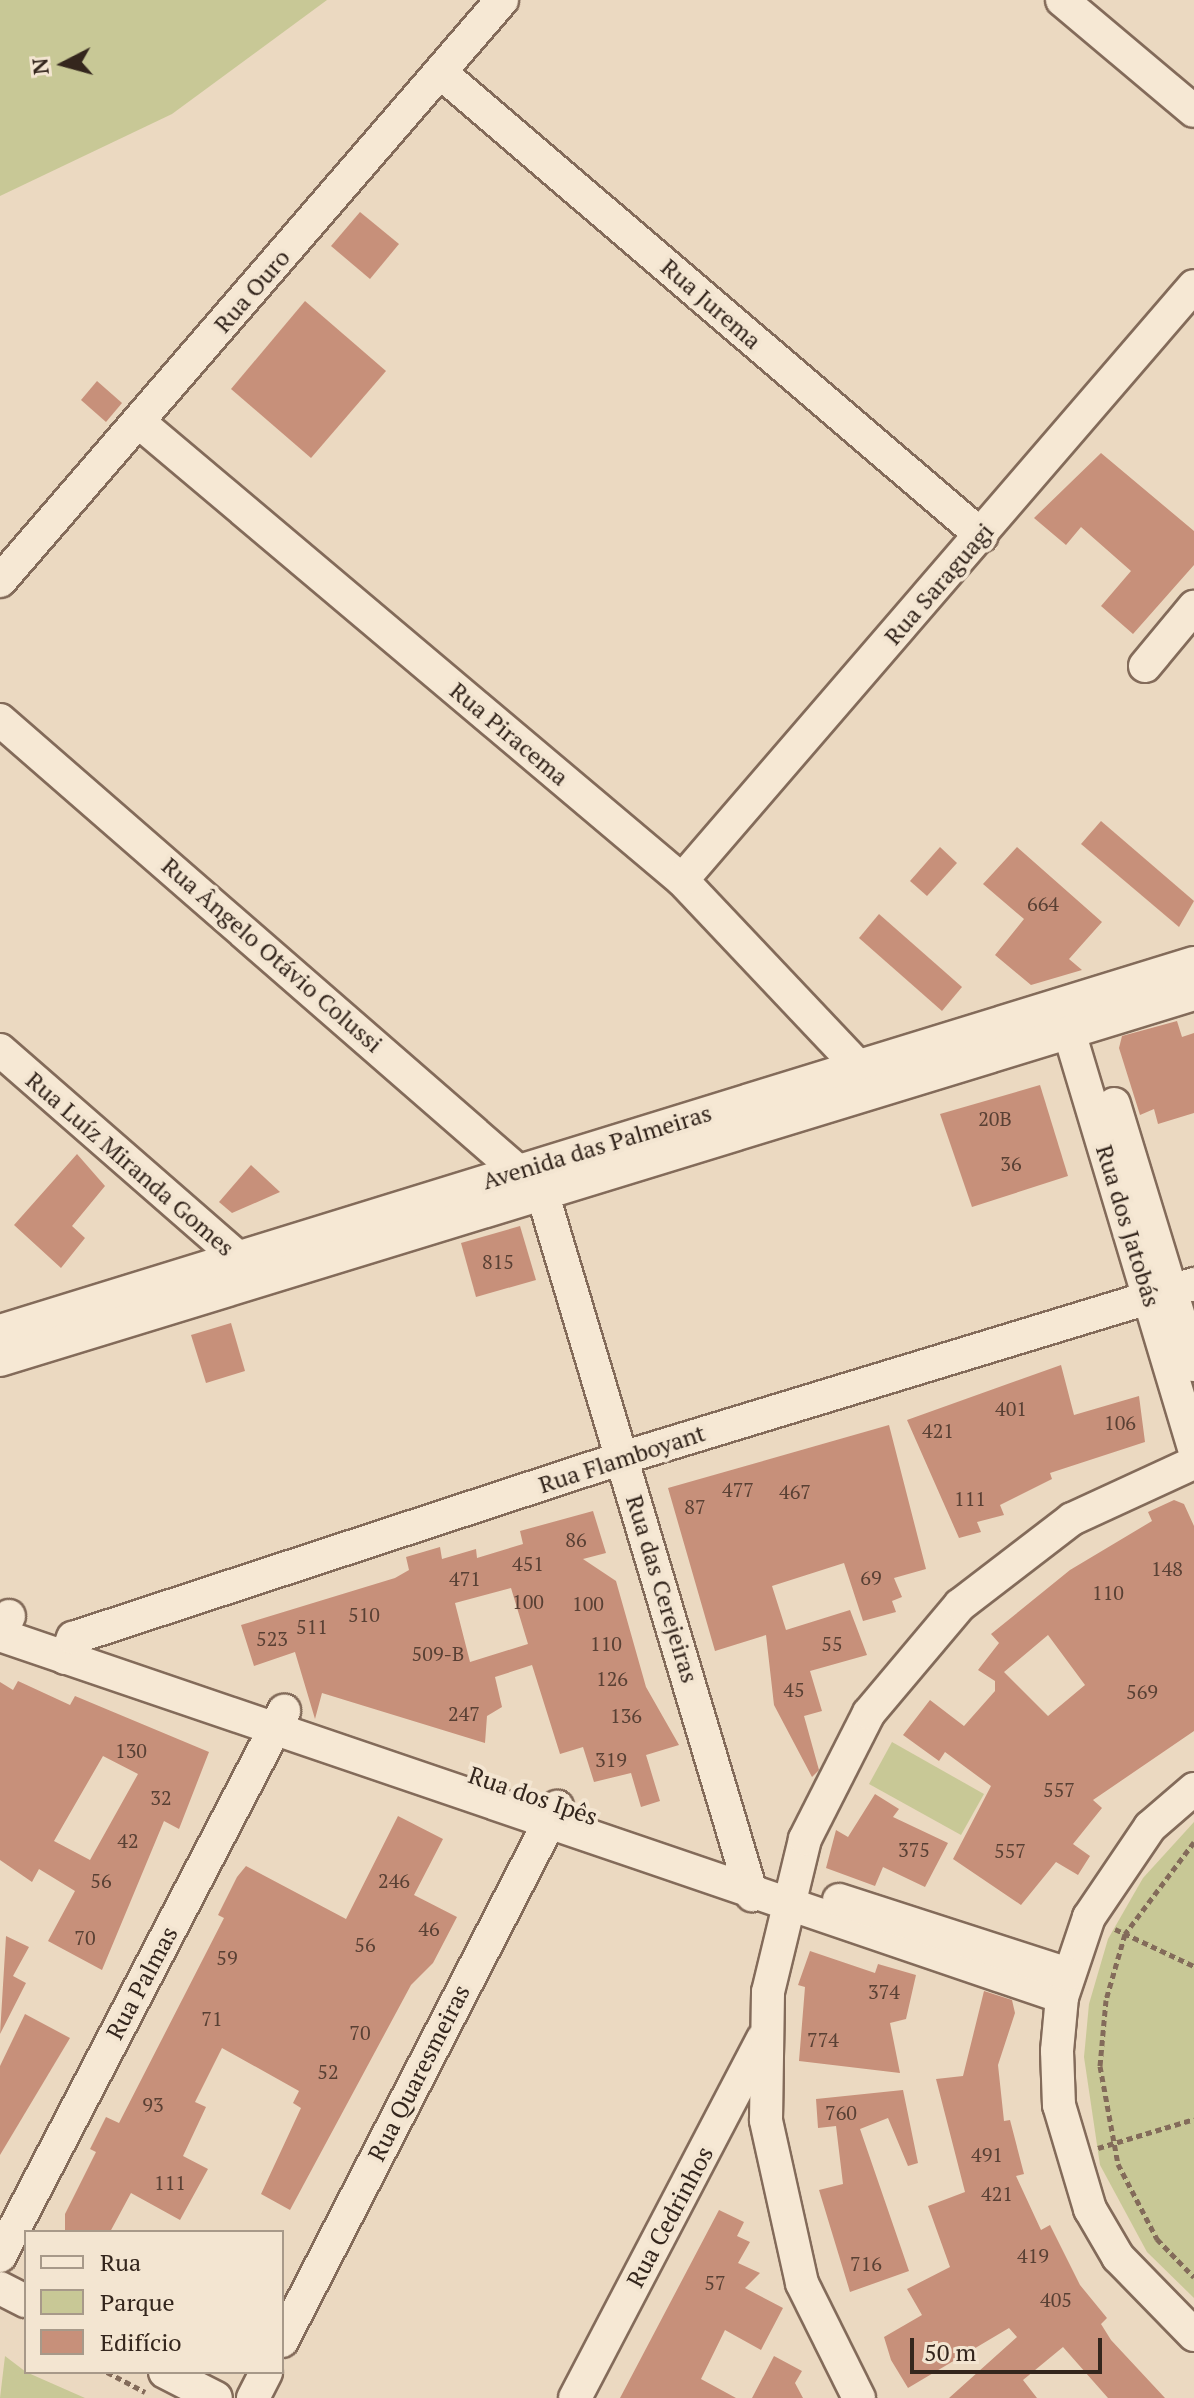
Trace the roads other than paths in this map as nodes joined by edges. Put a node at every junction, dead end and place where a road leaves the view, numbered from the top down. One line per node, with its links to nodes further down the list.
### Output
1 (502, 0): 3 (street, Rua Ouro)
2 (1062, 0): 4 (street)
3 (440, 72): 6 (street, Rua Ouro); 7 (street, Rua Jurema)
4 (1194, 111)
5 (1194, 286): 7 (street, Rua Saraguagi)
6 (140, 423): 8 (street, Rua Ouro); 12 (street, Rua Piracema)
7 (982, 536): 12 (street, Rua Saraguagi)
8 (0, 581)
9 (1194, 607): 10 (street)
10 (1145, 666)
11 (0, 720): 18 (street, Rua Ângelo Otávio Colussi)
12 (682, 880): 17 (street, Rua Piracema)
13 (1194, 963): 15 (street, Avenida das Palmeiras)
14 (1194, 994): 15 (street, Avenida das Palmeiras)
15 (1076, 1015): 17 (street, Avenida das Palmeiras); 18 (street, Avenida das Palmeiras); 20 (street, Rua dos Jatobás)
16 (0, 1050): 19 (street, Rua Luíz Miranda Gomes)
17 (858, 1066): 18 (street, Avenida das Palmeiras)
18 (531, 1181): 19 (street, Avenida das Palmeiras); 25 (street, Rua das Cerejeiras)
19 (249, 1268): 21 (street, Avenida das Palmeiras); 22 (street, Avenida das Palmeiras)
20 (1172, 1291): 23 (street, Rua dos Jatobás); 24 (street, Rua dos Jatobás); 25 (street, Rua Flamboyant)
21 (0, 1331)
22 (0, 1360)
23 (1194, 1365)
24 (1194, 1447)
25 (622, 1458): 28 (street, Rua Flamboyant); 32 (street, Rua das Cerejeiras)
26 (1194, 1463): 33 (street)
27 (3, 1622): 28 (street, Rua dos Ipês)
28 (69, 1648): 29 (street, Rua dos Ipês)
29 (279, 1720): 31 (street, Rua dos Ipês); 36 (street, Rua Palmas)
30 (1194, 1789): 34 (street)
31 (552, 1814): 32 (street, Rua dos Ipês); 40 (street, Rua Quaresmeiras)
32 (749, 1882): 33 (street, Rua dos Ipês)
33 (787, 1895): 34 (street, Rua dos Ipês); 35 (street)
34 (1065, 1985): 39 (street)
35 (764, 2036): 45 (street, Rua Cedrinhos); 46 (street)
36 (0, 2256)
37 (0, 2288): 38 (street)
38 (24, 2300)
39 (1194, 2335)
40 (284, 2337)
41 (169, 2374): 43 (street)
42 (265, 2374): 44 (street)
43 (216, 2398)
44 (253, 2398)
45 (575, 2398)
46 (859, 2398)

